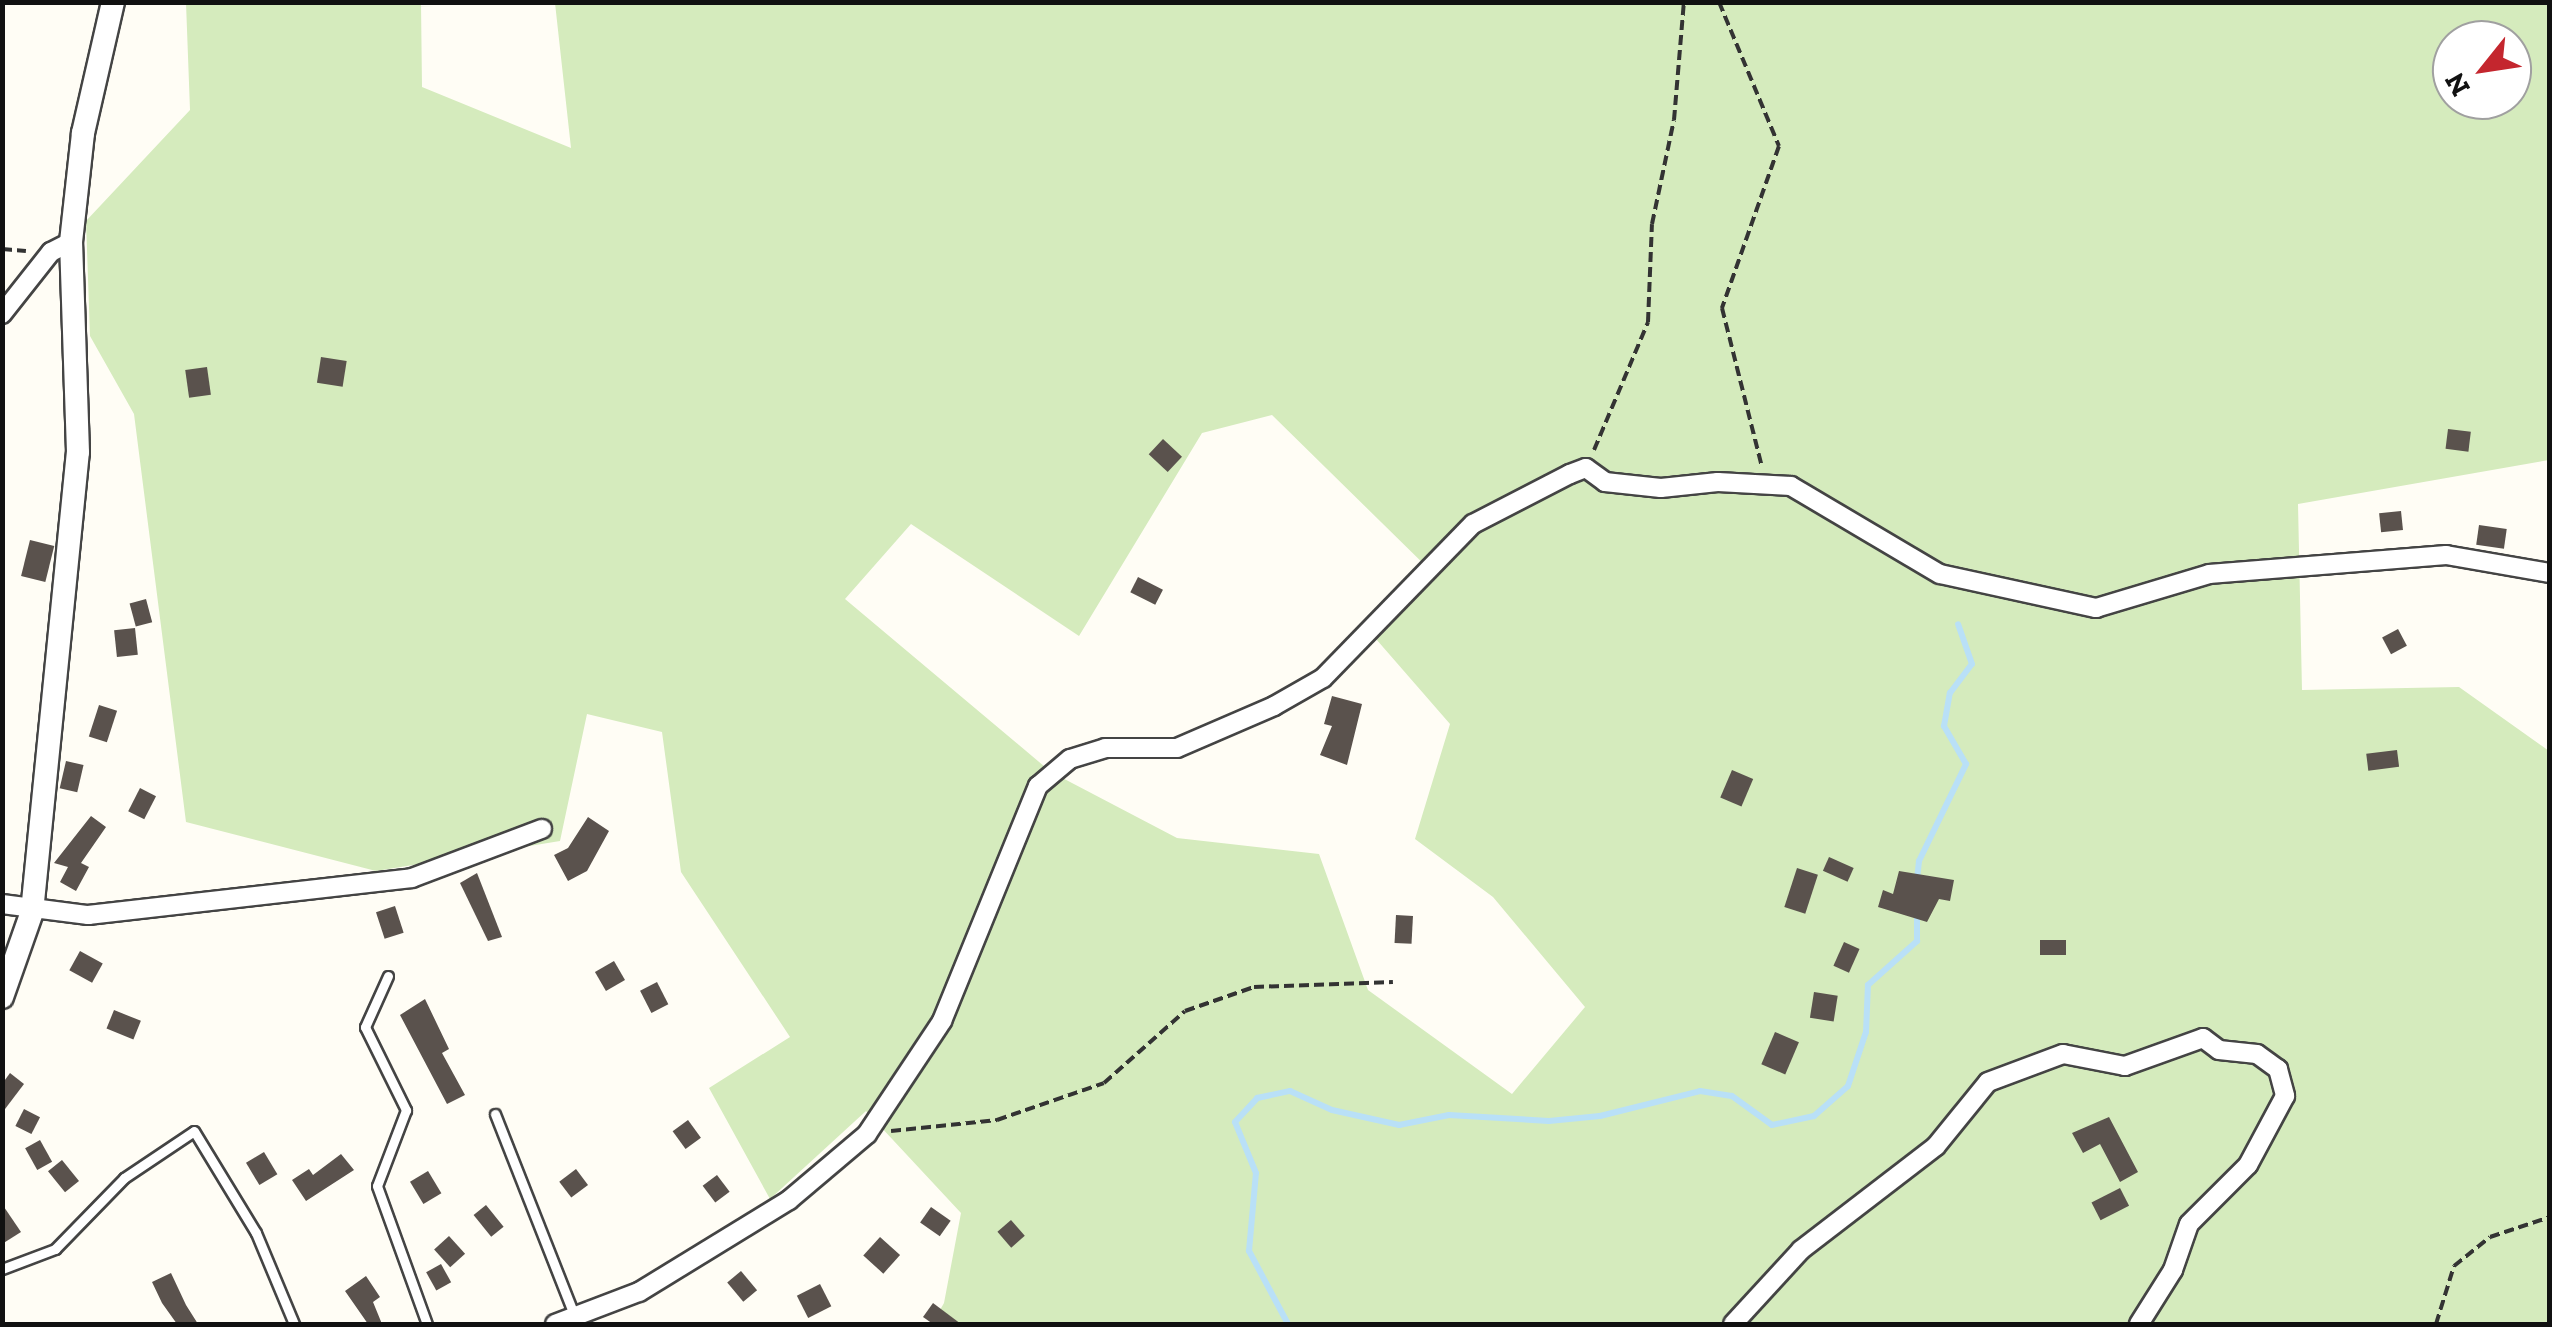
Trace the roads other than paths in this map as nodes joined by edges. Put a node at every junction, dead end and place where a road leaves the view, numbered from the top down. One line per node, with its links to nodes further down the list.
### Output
1 (113, 2): 2 (street)
2 (71, 242): 3 (street); 7 (street)
3 (2, 314)
4 (2550, 572): 12 (street)
5 (542, 829): 7 (street)
6 (2, 904): 7 (street)
7 (32, 912): 9 (street)
8 (388, 976): 14 (lane)
9 (2, 997)
10 (494, 1114): 12 (lane)
11 (2, 1269): 13 (lane)
12 (589, 1318): 15 (street)
13 (294, 1324)
14 (428, 1324)
15 (555, 1324)
16 (1733, 1324): 17 (street)
17 (2139, 1324)

